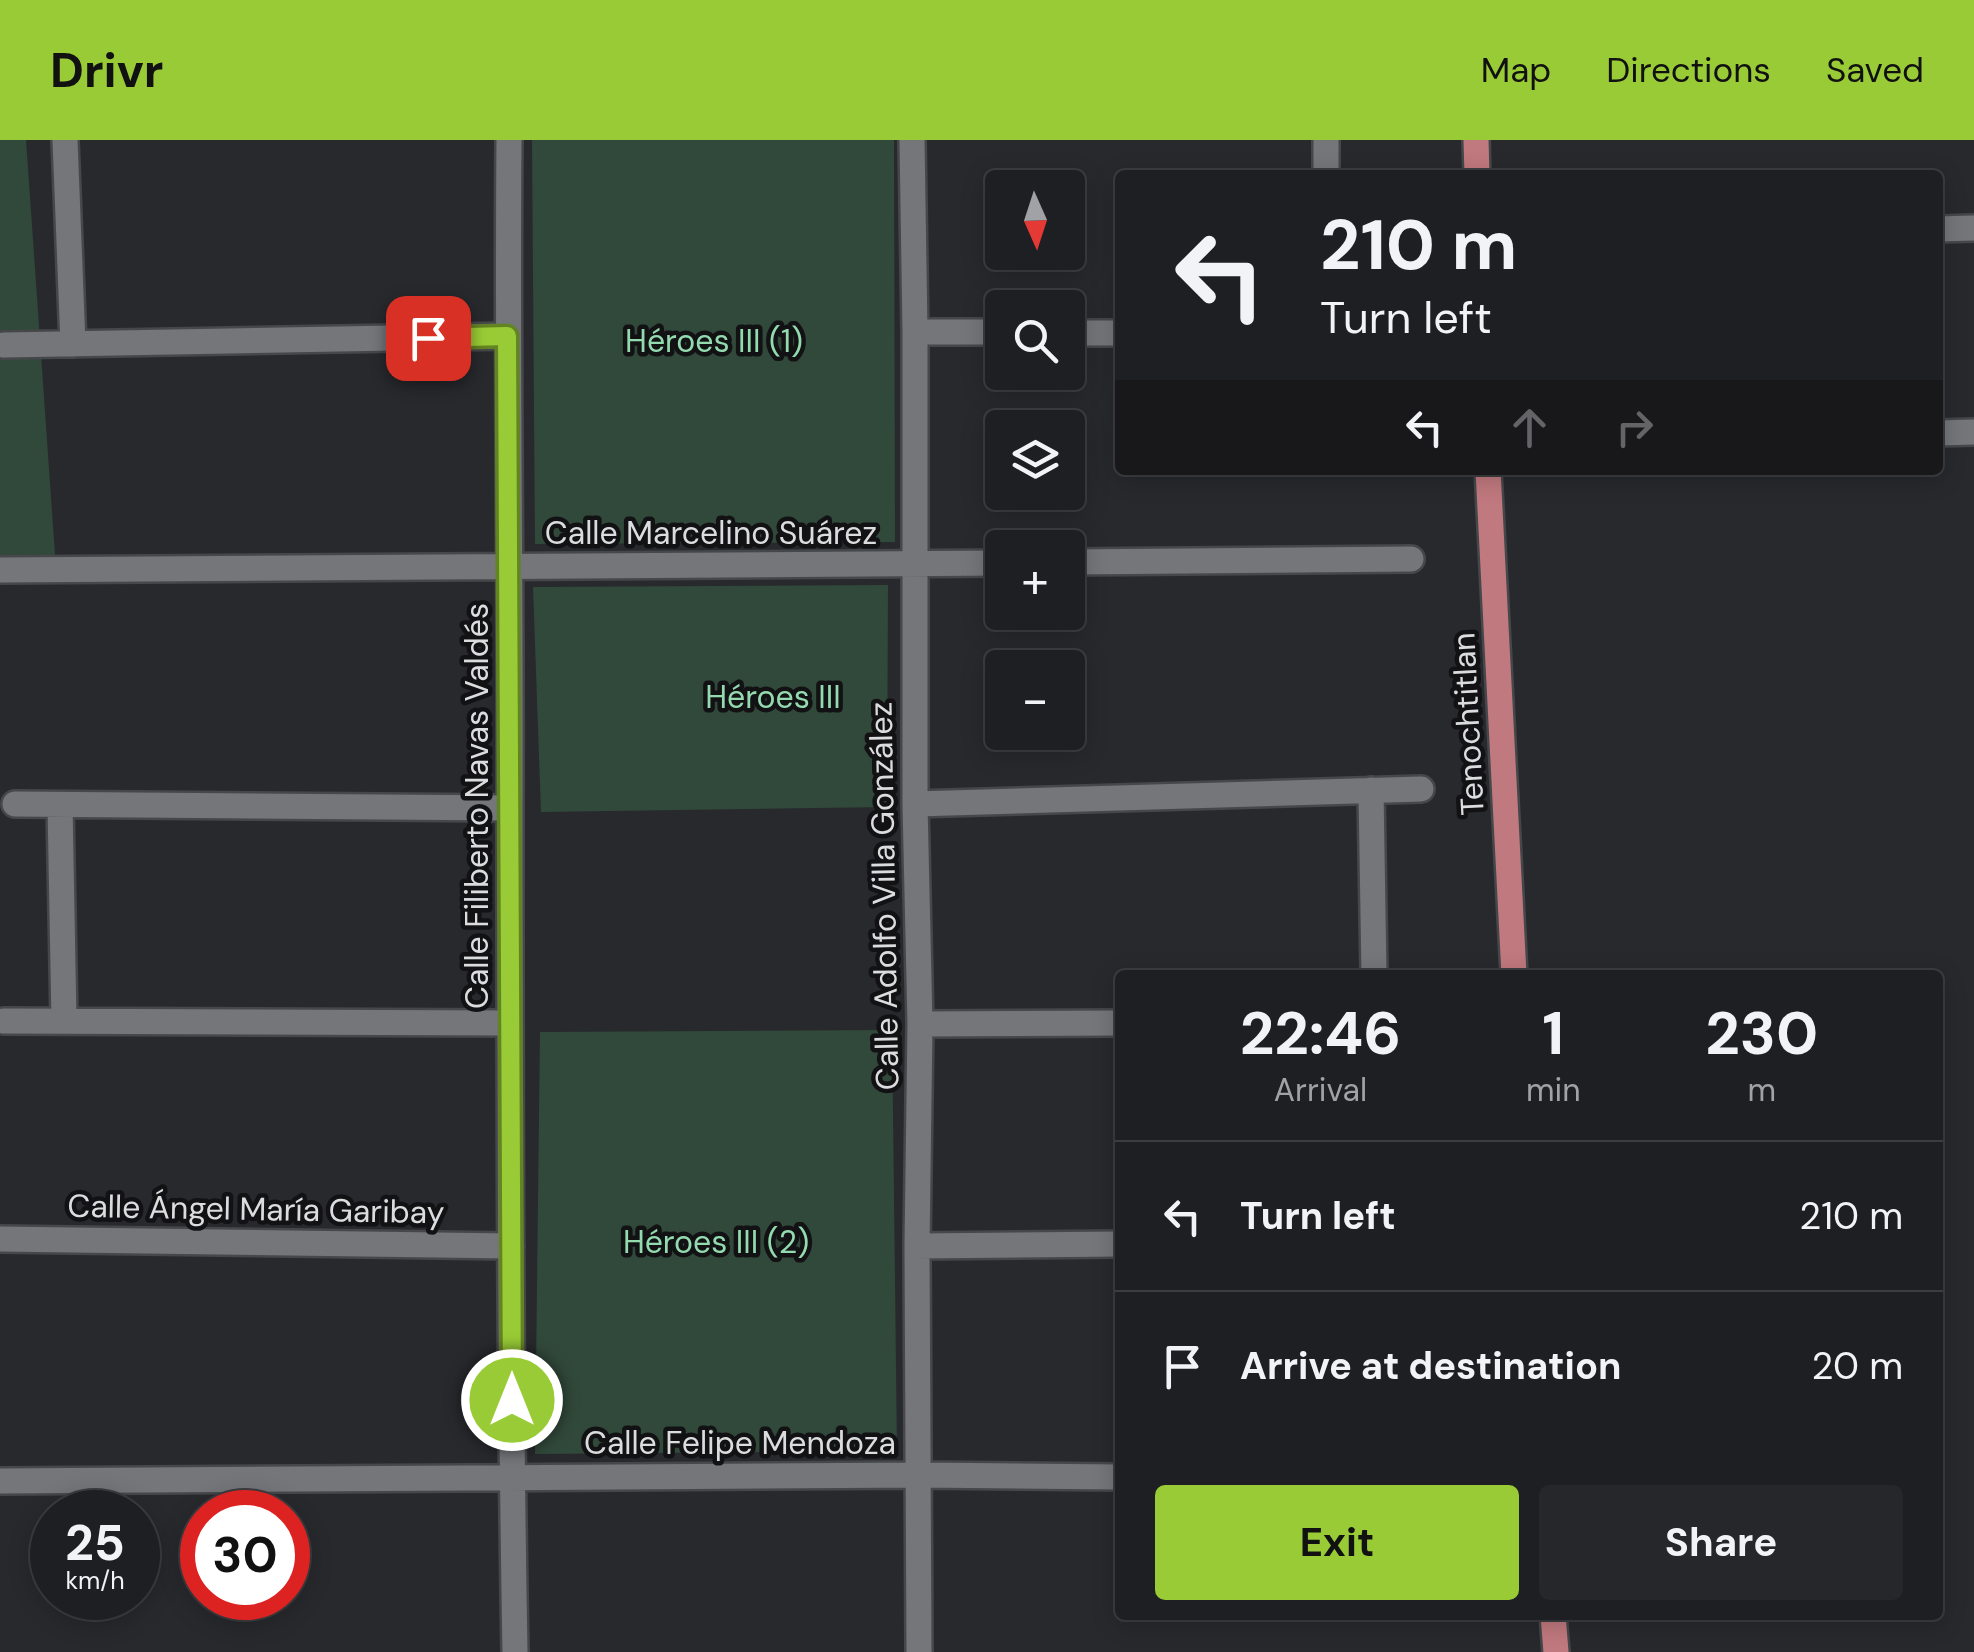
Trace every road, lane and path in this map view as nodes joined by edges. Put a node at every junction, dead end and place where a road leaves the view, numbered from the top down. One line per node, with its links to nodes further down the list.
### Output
1 (66, 140): 15 (street)
2 (509, 140): 14 (street, Calle Filiberto Navas Valdés)
3 (912, 140): 10 (street, Calle Adolfo Villa González)
4 (1326, 140): 6 (street)
5 (1476, 140): 7 (main road)
6 (1326, 170)
7 (1477, 170)
8 (1974, 228): 9 (street)
9 (1943, 229)
10 (915, 332): 11 (street); 23 (street, Calle Adolfo Villa González)
11 (985, 332)
12 (1085, 332): 13 (street)
13 (1115, 333)
14 (507, 336): 15 (street); 24 (street, Calle Filiberto Navas Valdés)
15 (73, 344): 16 (street)
16 (4, 346)
17 (1974, 432): 18 (street)
18 (1943, 433)
19 (1488, 475): 33 (main road, Tenochtitlan)
20 (1411, 558): 21 (street)
21 (1085, 562)
22 (985, 563): 23 (street, Calle Marcelino Suárez)
23 (915, 564): 24 (street, Calle Marcelino Suárez); 29 (street, Calle Adolfo Villa González)
24 (509, 567): 25 (street, Calle Marcelino Suárez); 31 (street, Calle Filiberto Navas Valdés)
25 (0, 570)
26 (1421, 789): 27 (street)
27 (1371, 790): 29 (street); 32 (street)
28 (15, 804): 30 (street)
29 (914, 804): 38 (street, Calle Adolfo Villa González)
30 (60, 805): 31 (street); 35 (street)
31 (510, 808): 36 (street, Calle Filiberto Navas Valdés)
32 (1374, 970)
33 (1514, 970)
34 (4, 1021): 35 (street)
35 (64, 1021): 36 (street)
36 (509, 1023): 41 (street, Calle Filiberto Navas Valdés)
37 (1115, 1023): 38 (street)
38 (920, 1024): 42 (street, Calle Adolfo Villa González)
39 (0, 1238): 41 (street, Calle Ángel María Garibay)
40 (1115, 1244): 42 (street)
41 (512, 1246): 44 (street, Calle Filiberto Navas Valdés)
42 (917, 1246): 43 (street, Calle Adolfo Villa González)
43 (920, 1475): 44 (street, Calle Felipe Mendoza); 45 (street, Calle Felipe Mendoza); 49 (street, Calle Adolfo Villa González)
44 (512, 1477): 46 (street, Calle Felipe Mendoza); 48 (street, Calle Filiberto Navas Valdés)
45 (1115, 1477)
46 (0, 1481)
47 (1553, 1620): 50 (main road)
48 (514, 1652)
49 (919, 1652)
50 (1556, 1652)

